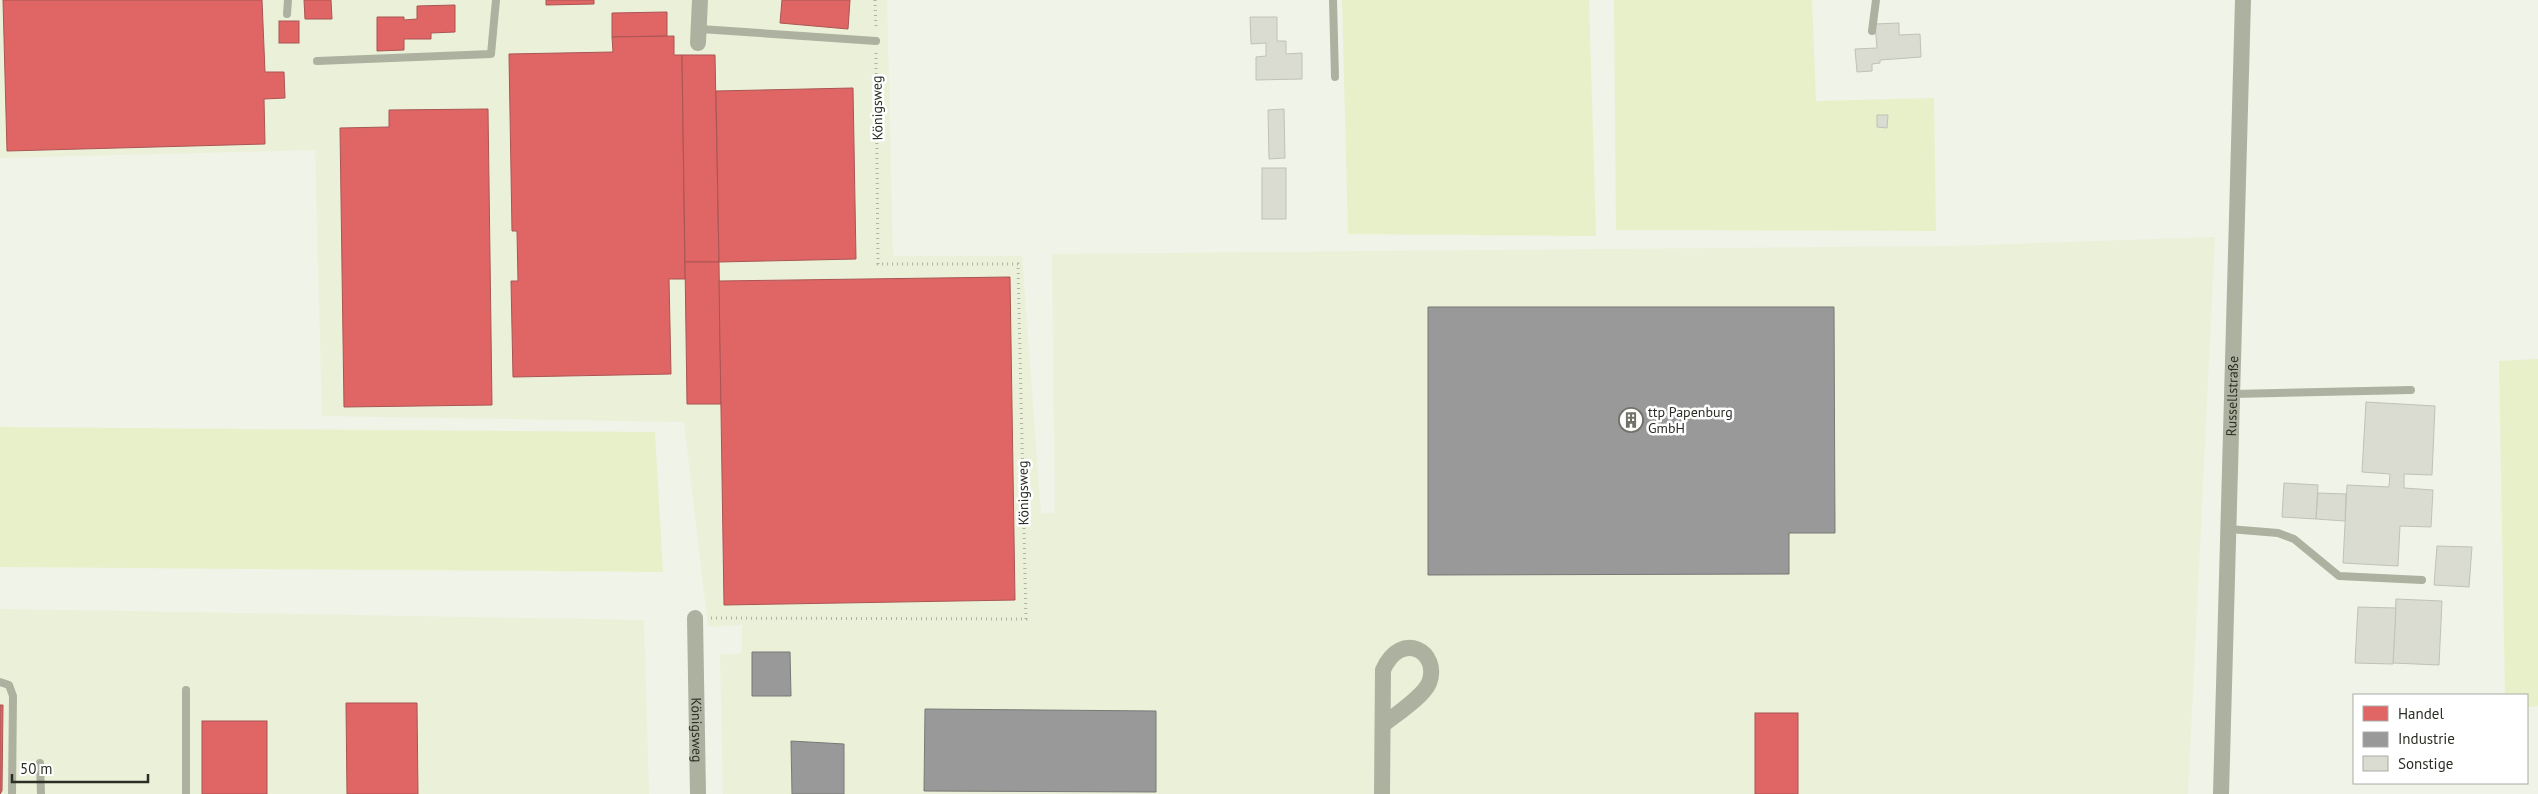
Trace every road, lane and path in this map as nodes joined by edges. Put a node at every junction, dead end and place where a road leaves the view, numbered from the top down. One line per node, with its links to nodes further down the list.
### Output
1 (288, 0): 8 (lane)
2 (496, 0): 12 (lane)
3 (700, 0): 10 (street)
4 (875, 0): 11 (path, Königsweg)
5 (1333, 0): 13 (lane)
6 (1876, 0): 9 (lane)
7 (2243, 0): 15 (street, Russellstraße)
8 (287, 14)
9 (1872, 31)
10 (699, 36): 11 (lane)
11 (876, 41): 18 (path, Königsweg)
12 (317, 62)
13 (1335, 77)
14 (2411, 390): 15 (lane)
15 (2233, 394): 16 (street, Russellstraße)
16 (2229, 530): 17 (lane); 28 (street, Russellstraße)
17 (2422, 580)
18 (695, 618): 26 (street, Königsweg)
19 (0, 682): 23 (lane)
20 (186, 690): 25 (lane)
21 (1383, 725): 27 (street)
22 (40, 762): 24 (lane)
23 (12, 794)
24 (40, 794)
25 (186, 794)
26 (698, 794)
27 (1382, 794)
28 (2221, 794)

